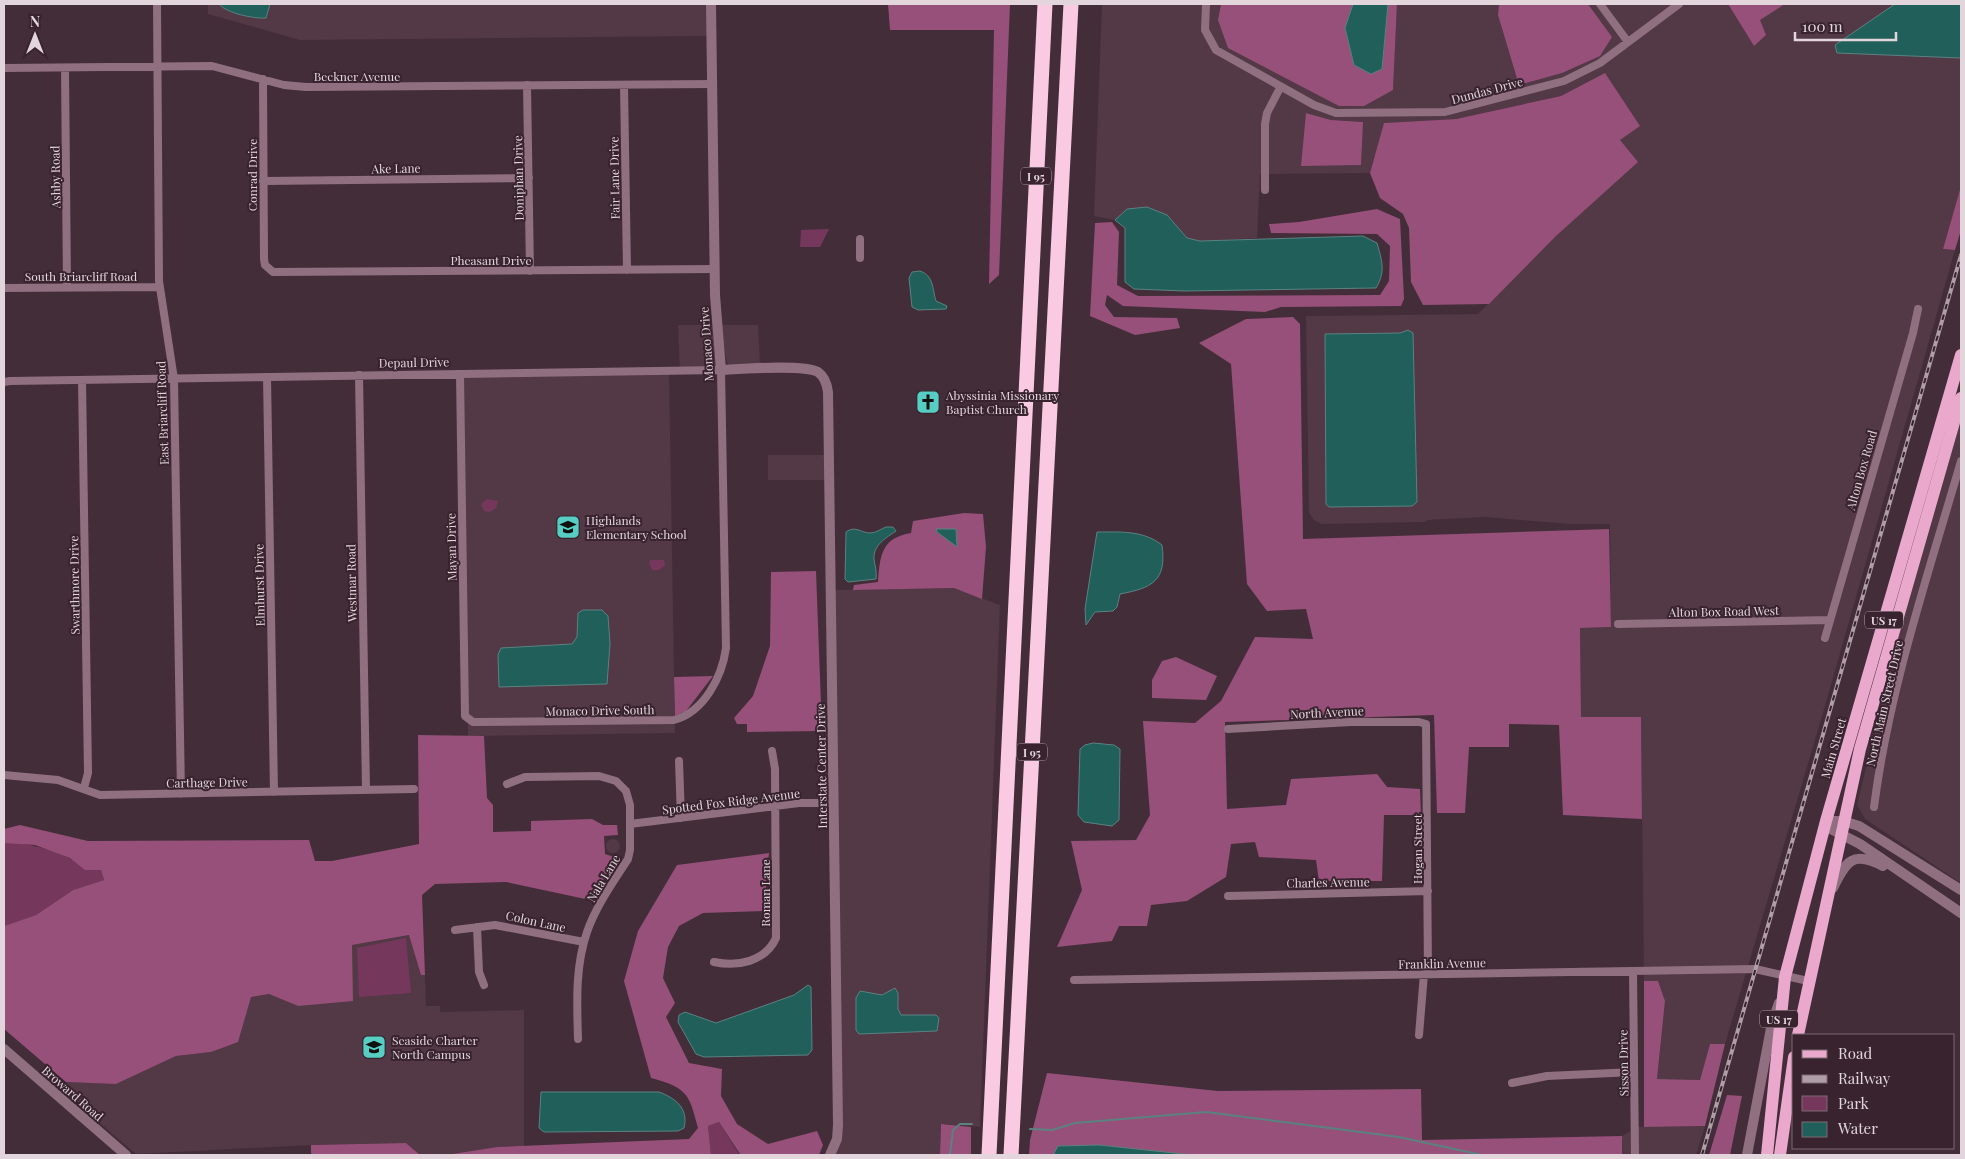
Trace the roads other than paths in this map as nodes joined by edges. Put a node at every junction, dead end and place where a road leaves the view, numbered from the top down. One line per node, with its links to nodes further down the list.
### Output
1 (157, 4): 13 (street, East Briarcliff Road)
2 (711, 4): 17 (street, Monaco Drive)
3 (1038, 4): 11 (highway)
4 (1045, 4): 11 (highway, I 95)
5 (1071, 4): 12 (highway, I 95)
6 (1082, 4): 12 (highway)
7 (1206, 4): 20 (street, Dundas Drive)
8 (1600, 4): 10 (street)
9 (1679, 4): 10 (street, Dundas Drive)
10 (1628, 42): 20 (street, Dundas Drive)
11 (1042, 53): 94 (highway, I 95)
12 (1069, 59): 95 (highway, I 95)
13 (158, 67): 15 (street, Beckner Avenue); 16 (street, Beckner Avenue); 31 (street, East Briarcliff Road)
14 (4, 68): 15 (street, Beckner Avenue)
15 (65, 68): 30 (street, Ashby Road)
16 (263, 79): 18 (street, Beckner Avenue); 22 (street, Conrad Drive)
17 (712, 84): 19 (street, Beckner Avenue); 27 (street, Monaco Drive)
18 (527, 85): 19 (street, Beckner Avenue); 21 (street, Doniphan Drive)
19 (624, 85): 28 (street, Fair Lane Drive)
20 (1280, 88): 23 (street)
21 (529, 178): 22 (street, Ake Lane); 29 (street, Doniphan Drive)
22 (263, 181): 26 (street, Conrad Drive)
23 (1265, 190)
24 (860, 239): 25 (street)
25 (860, 258)
26 (269, 269): 29 (street, Pheasant Drive)
27 (715, 269): 28 (street, Pheasant Drive); 35 (street, Monaco Drive)
28 (627, 270): 29 (street, Pheasant Drive)
29 (530, 271)
30 (67, 287): 31 (street, South Briarcliff Road); 32 (street, South Briarcliff Road)
31 (159, 287): 40 (street, East Briarcliff Road)
32 (4, 288)
33 (1918, 309): 45 (street, Alton Box Road)
34 (1961, 355): 65 (main road, Main Street / US 17)
35 (721, 370): 36 (street, Depaul Drive); 38 (street, Depaul Drive); 48 (street, Monaco Drive)
36 (460, 374): 37 (street, Depaul Drive); 49 (street, Mayan Drive)
37 (359, 375): 39 (street, Depaul Drive); 58 (street, Westmar Road)
38 (822, 376): 61 (street, Interstate Center Drive)
39 (267, 377): 40 (street, Depaul Drive); 59 (street, Elmhurst Drive)
40 (174, 379): 41 (street, Depaul Drive); 60 (street, East Briarcliff Road)
41 (82, 380): 42 (street, Depaul Drive); 56 (street, Swarthmore Drive)
42 (4, 382)
43 (1961, 398): 67 (main road, US 17)
44 (1961, 461): 63 (street, North Main Street Drive)
45 (1830, 620): 46 (street, Alton Box Road West); 47 (street, Alton Box Road)
46 (1618, 624)
47 (1824, 638)
48 (716, 680): 49 (street, Monaco Drive South)
49 (467, 718)
50 (1426, 724): 51 (street, North Avenue); 70 (street, Hogan Street)
51 (1228, 729)
52 (772, 751): 62 (street, Roman Lane)
53 (679, 761): 64 (street)
54 (4, 774): 56 (street, Carthage Drive)
55 (507, 784): 66 (street, Nala Lane)
56 (84, 788): 60 (street, Carthage Drive)
57 (414, 789): 58 (street, Carthage Drive)
58 (366, 790): 59 (street, Carthage Drive)
59 (274, 792): 60 (street, Carthage Drive)
60 (181, 794)
61 (834, 804): 62 (street, Spotted Fox Ridge Avenue); 93 (street, Interstate Center Drive)
62 (775, 806): 64 (street, Spotted Fox Ridge Avenue); 77 (street, Roman Lane)
63 (1874, 807)
64 (680, 818): 66 (street, Spotted Fox Ridge Avenue)
65 (1826, 823): 67 (street); 80 (main road, Main Street / US 17)
66 (630, 824): 76 (street, Nala Lane)
67 (1842, 826): 68 (street); 69 (street); 72 (main road, US 17)
68 (1913, 882): 72 (street); 73 (street)
69 (1961, 890)
70 (1428, 891): 71 (street, Charles Avenue); 79 (street, Hogan Street)
71 (1228, 896)
72 (1826, 902): 82 (main road, US 17)
73 (1961, 913)
74 (477, 927): 75 (street, Colon Lane); 76 (street, Colon Lane); 83 (street)
75 (455, 930)
76 (584, 942): 87 (street, Nala Lane)
77 (714, 962)
78 (1633, 971): 79 (street, Franklin Avenue); 80 (street, Franklin Avenue); 90 (street, Sisson Drive)
79 (1426, 974): 81 (street, Franklin Avenue); 86 (street, Hogan Street)
80 (1785, 977): 82 (street, Franklin Avenue); 84 (main road, Main Street / US 17)
81 (1074, 980)
82 (1808, 981): 85 (main road, US 17)
83 (484, 985)
84 (1781, 995): 97 (street); 98 (main road, Main Street / US 17)
85 (1798, 1034)
86 (1419, 1035)
87 (578, 1039)
88 (4, 1049): 92 (street, Broward Road)
89 (1792, 1071): 99 (main road)
90 (1634, 1072): 91 (street); 96 (street, Sisson Drive)
91 (1512, 1083)
92 (126, 1155)
93 (830, 1155)
94 (989, 1155)
95 (1012, 1155)
96 (1635, 1155)
97 (1747, 1155)
98 (1767, 1155)
99 (1780, 1155)

